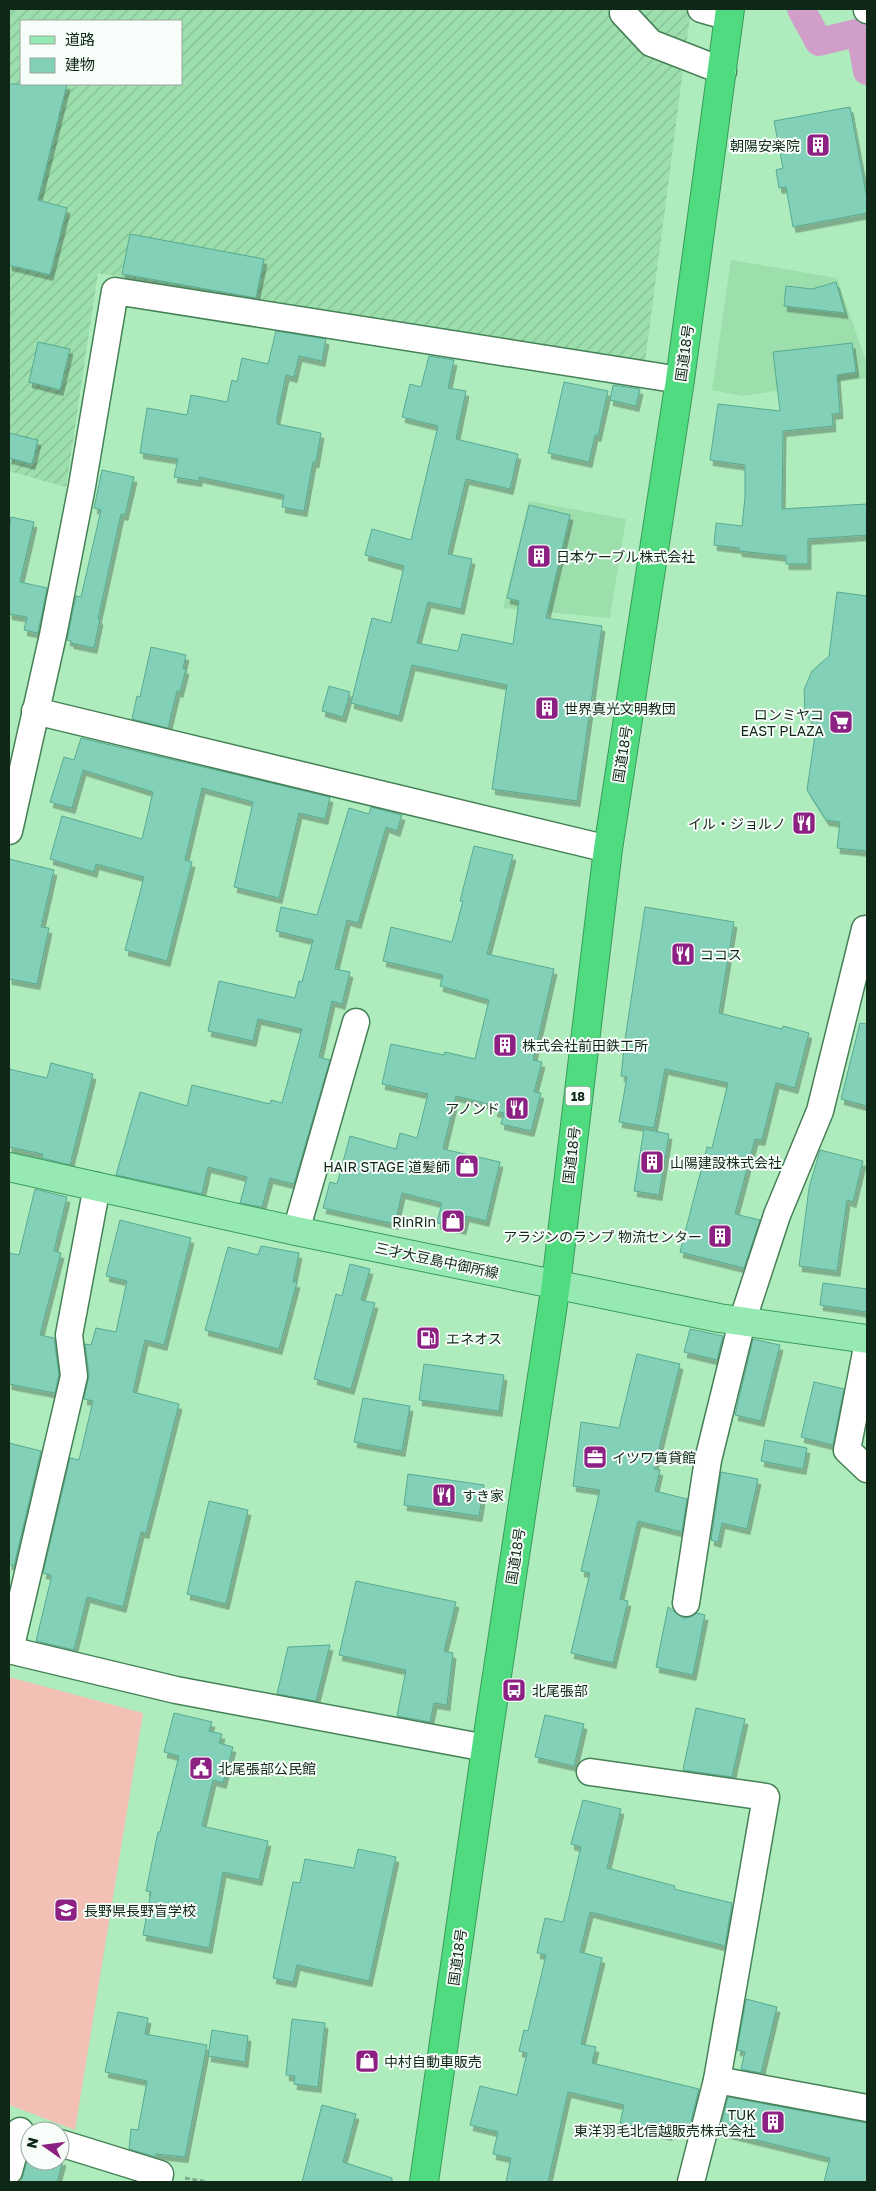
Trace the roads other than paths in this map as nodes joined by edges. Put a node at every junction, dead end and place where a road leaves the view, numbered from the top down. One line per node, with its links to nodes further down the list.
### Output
1 (701, 9): 3 (street)
2 (624, 10): 4 (street)
3 (730, 13): 4 (highway, 国道18号 / 18)
4 (723, 71): 5 (highway, 国道18号 / 18)
5 (680, 380): 6 (street); 9 (highway, 国道18号 / 18)
6 (35, 711): 7 (street); 9 (street)
7 (19, 738): 8 (street)
8 (9, 831)
9 (608, 849): 15 (highway, 国道18号 / 18)
10 (865, 928): 16 (street)
11 (356, 1022): 14 (street)
12 (9, 1167): 13 (main road, 三才大豆島中御所線)
13 (97, 1186): 14 (main road, 三才大豆島中御所線); 21 (street)
14 (296, 1231): 15 (main road, 三才大豆島中御所線)
15 (556, 1284): 16 (main road, 三才大豆島中御所線); 22 (highway, 国道18号 / 18)
16 (742, 1322): 17 (main road, 三才大豆島中御所線); 20 (street)
17 (867, 1339)
18 (867, 1347): 19 (street)
19 (867, 1469)
20 (686, 1603)
21 (9, 1650): 22 (street)
22 (486, 1748): 30 (highway, 国道18号 / 18)
23 (590, 1772): 24 (street)
24 (717, 2080): 25 (street); 31 (street)
25 (867, 2108)
26 (19, 2131): 28 (street)
27 (70, 2147): 29 (street)
28 (9, 2171)
29 (158, 2182)
30 (424, 2182)
31 (691, 2182)

